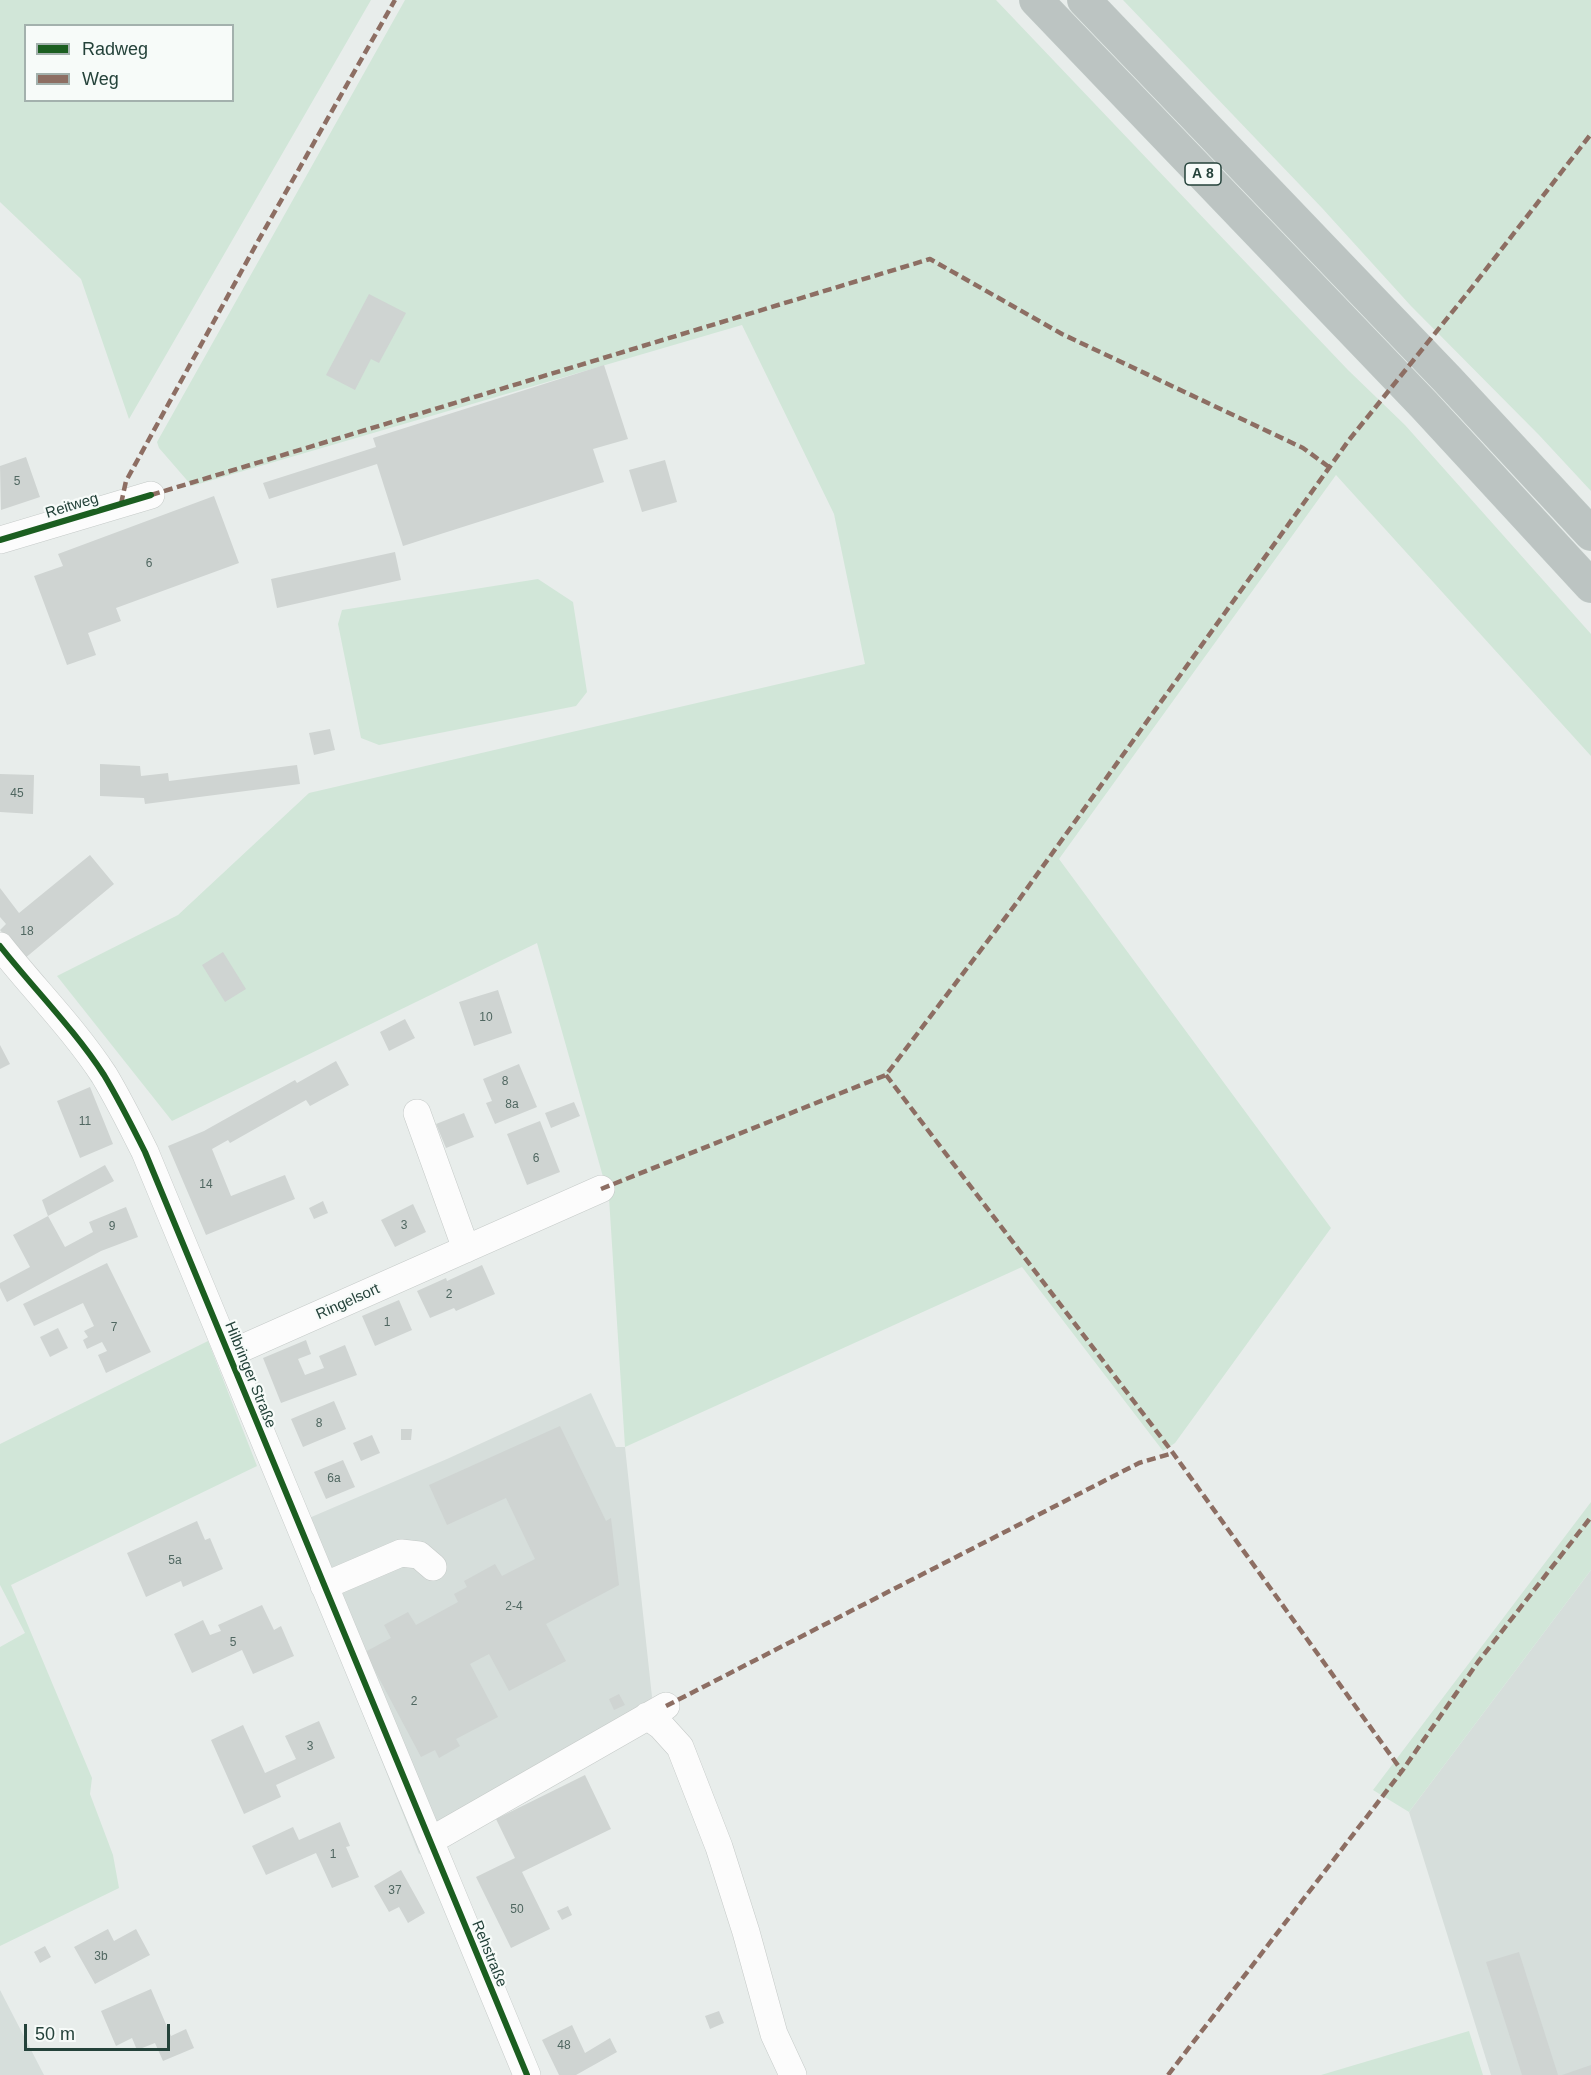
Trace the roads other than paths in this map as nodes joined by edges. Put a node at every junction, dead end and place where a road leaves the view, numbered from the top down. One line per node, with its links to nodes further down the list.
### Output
1 (1036, 0): 6 (highway, A 8)
2 (1084, 0): 4 (highway, A 8)
3 (151, 495): 5 (street, Reitweg)
4 (1591, 534)
5 (0, 540)
6 (1591, 586)
7 (0, 946): 11 (street, Hilbringer Straße)
8 (417, 1113): 10 (street)
9 (601, 1189): 10 (street, Ringelsort)
10 (466, 1249): 11 (street, Ringelsort)
11 (229, 1354): 13 (street, Hilbringer Straße)
12 (433, 1567): 13 (street)
13 (324, 1586): 14 (street, Hilbringer Straße)
14 (430, 1841): 15 (street, Rehstraße); 16 (street)
15 (527, 2075)
16 (794, 2075)

